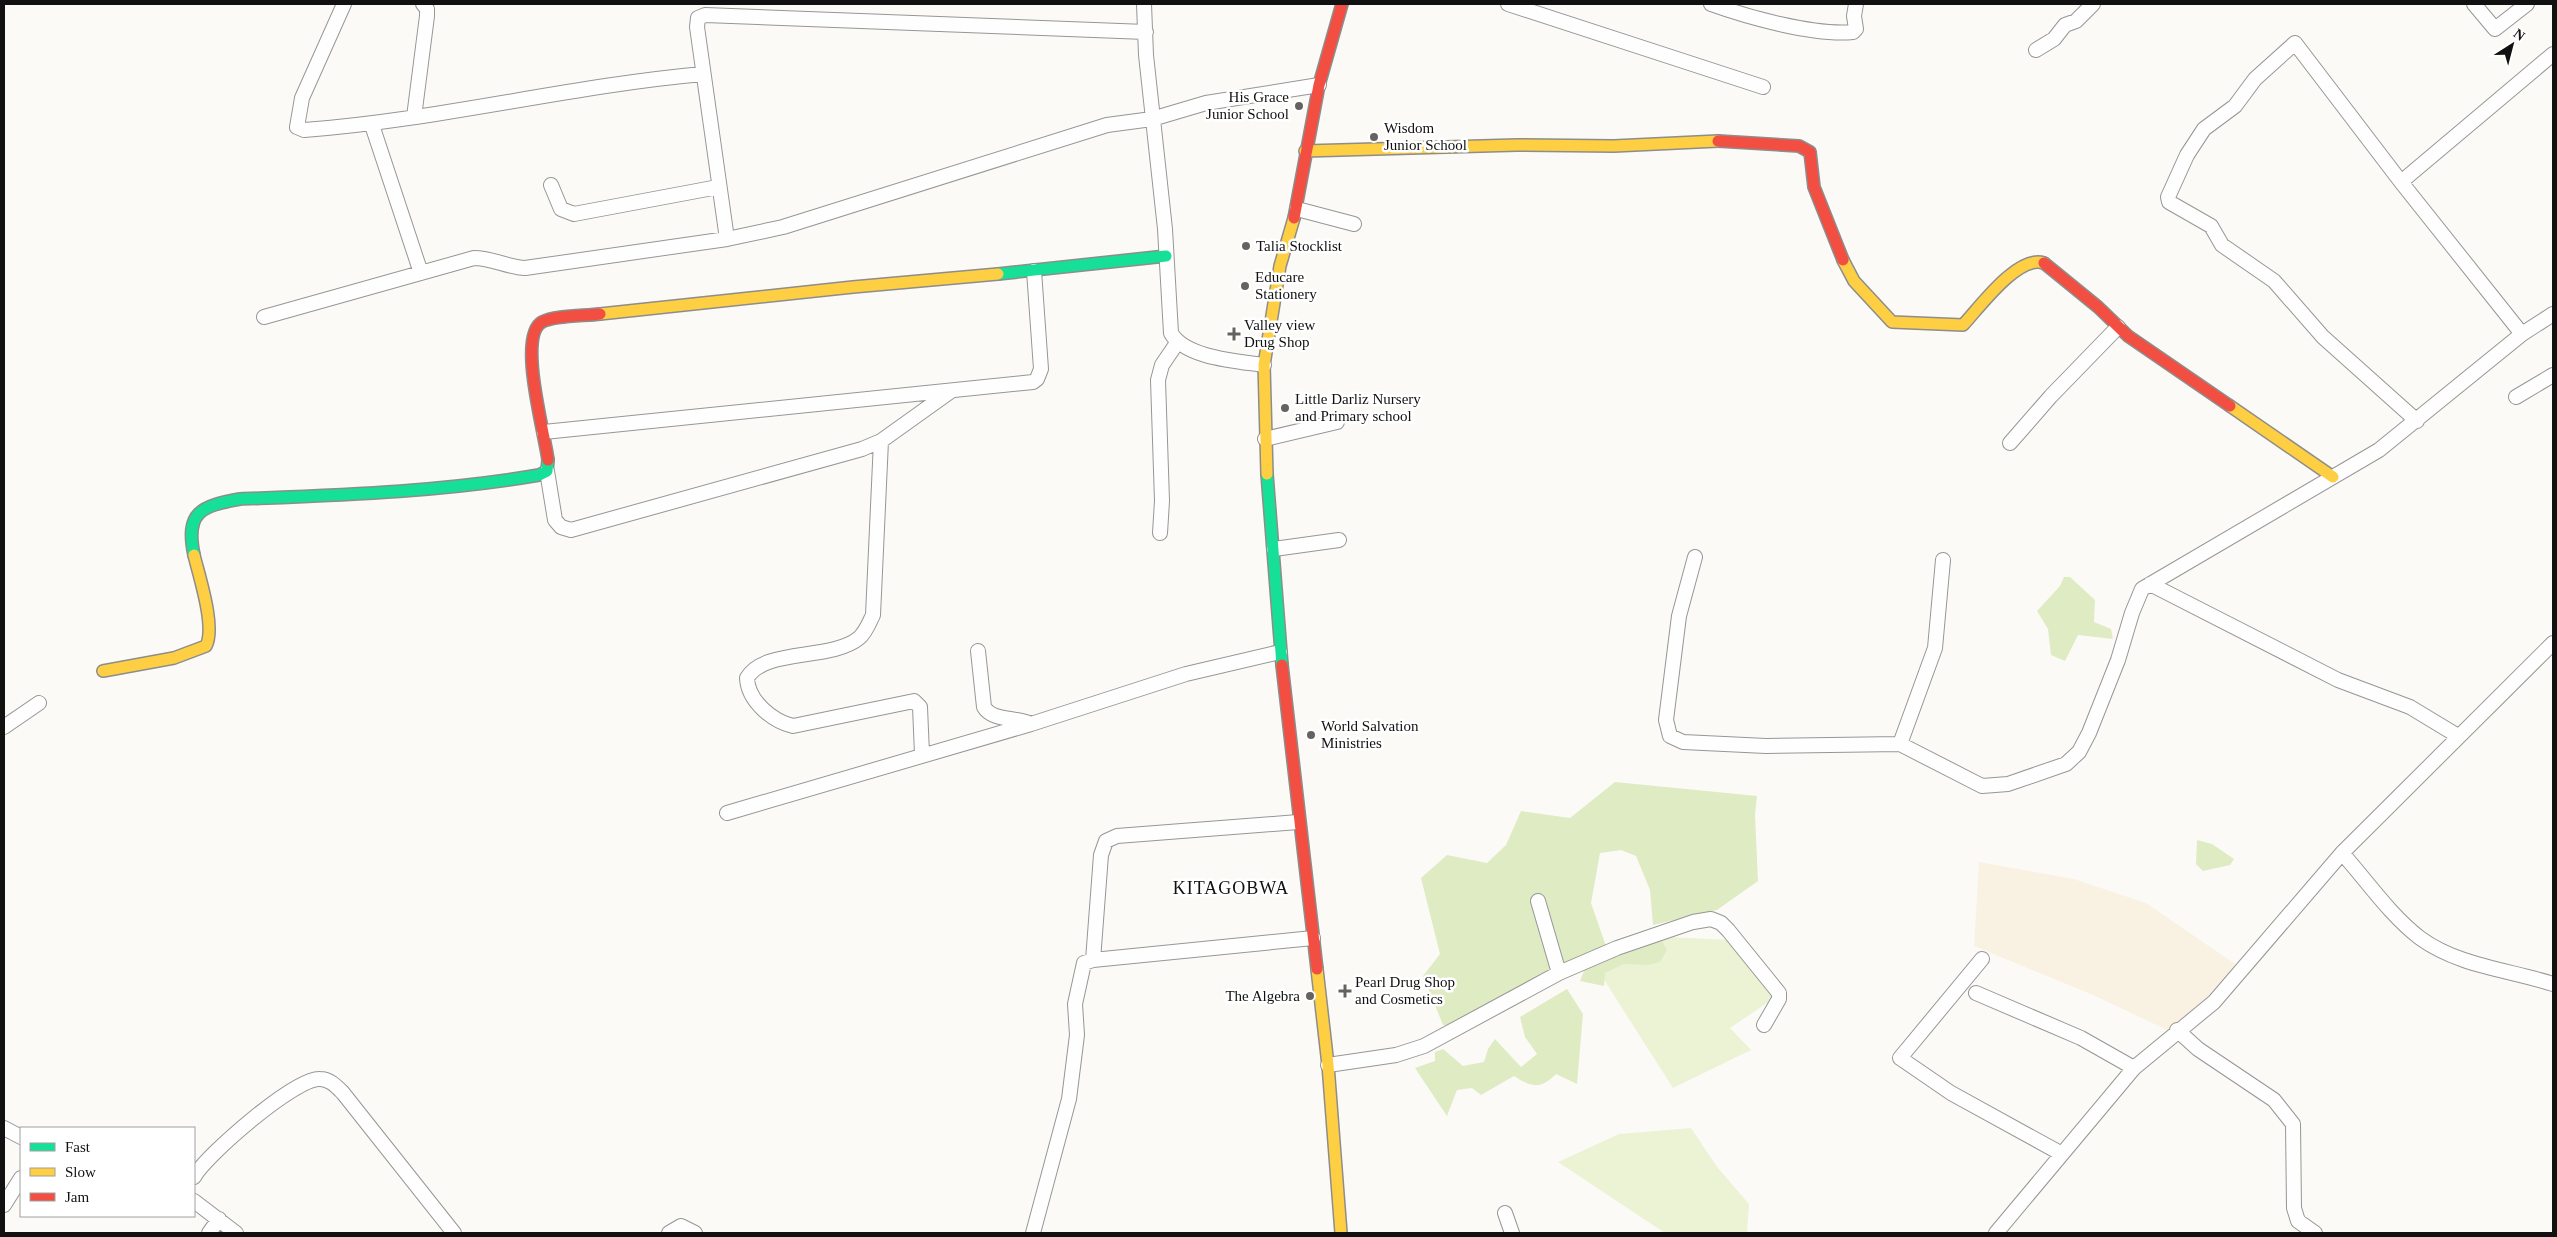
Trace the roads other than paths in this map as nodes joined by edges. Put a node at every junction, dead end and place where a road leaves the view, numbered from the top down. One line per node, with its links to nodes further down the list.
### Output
1 (344, 4): 19 (street)
2 (422, 4): 17 (street)
3 (1144, 4): 11 (street)
4 (1342, 4): 15 (street)
5 (1508, 4): 16 (street)
6 (1711, 4): 7 (street)
7 (1856, 4)
8 (2093, 4): 12 (street)
9 (2474, 4): 10 (street)
10 (2527, 4)
11 (1146, 32): 14 (street); 18 (street)
12 (2036, 50)
13 (2553, 54): 21 (street)
14 (704, 74): 17 (street); 23 (street)
15 (1319, 85): 18 (street); 20 (street)
16 (1763, 87)
17 (414, 117): 19 (street)
18 (1152, 119): 26 (street); 27 (street)
19 (372, 125): 28 (street)
20 (1305, 151): 24 (street); 32 (street)
21 (2401, 182): 33 (street); 39 (street)
22 (551, 185): 23 (street)
23 (718, 187): 26 (street)
24 (1296, 209): 25 (street); 35 (street)
25 (1354, 224)
26 (727, 239): 28 (street)
27 (1166, 256): 29 (street); 34 (street)
28 (421, 272): 31 (street)
29 (1034, 272): 37 (street); 41 (street)
30 (2553, 314): 33 (street)
31 (264, 317)
32 (2118, 327): 44 (street); 46 (street)
33 (2522, 334): 39 (street)
34 (1177, 343): 35 (street); 47 (street)
35 (1264, 364): 42 (street)
36 (2553, 375): 38 (street)
37 (952, 391): 41 (street); 43 (street)
38 (2516, 397)
39 (2417, 421): 46 (street)
40 (1337, 422): 42 (street)
41 (544, 432): 45 (street)
42 (1265, 439): 49 (street)
43 (880, 441): 45 (street); 62 (street)
44 (2010, 443)
45 (547, 471): 56 (street)
46 (2333, 477): 52 (street)
47 (1160, 532)
48 (1339, 540): 49 (street)
49 (1274, 549): 55 (street)
50 (1695, 557): 61 (street)
51 (1943, 560): 61 (street)
52 (2150, 584): 60 (street); 61 (street)
53 (2553, 643): 60 (street)
54 (978, 651): 58 (street)
55 (1280, 652): 58 (street); 64 (street)
56 (103, 671)
57 (39, 702): 59 (street)
58 (1031, 724): 62 (street)
59 (4, 727)
60 (2458, 736): 65 (street)
61 (1900, 744)
62 (922, 754): 63 (street)
63 (727, 814)
64 (1298, 822): 67 (street); 69 (street)
65 (2342, 853): 71 (street); 74 (street)
66 (1538, 901): 70 (street)
67 (1313, 938): 69 (street); 75 (street)
68 (1982, 959): 79 (street)
69 (1093, 960): 91 (street)
70 (1559, 973): 73 (street); 75 (street)
71 (2553, 984)
72 (1976, 992): 76 (street)
73 (1764, 1025)
74 (2177, 1030): 76 (street); 95 (street)
75 (1328, 1065): 92 (street)
76 (2134, 1068): 79 (street)
77 (4, 1128): 78 (street)
78 (20, 1136)
79 (2062, 1154): 94 (street)
80 (195, 1176): 88 (street)
81 (20, 1180): 83 (street)
82 (195, 1202): 85 (street)
83 (4, 1205)
84 (1505, 1213): 93 (street)
85 (219, 1219): 86 (street); 87 (street)
86 (209, 1233)
87 (236, 1233)
88 (454, 1233)
89 (669, 1233): 90 (street)
90 (694, 1233)
91 (1032, 1233)
92 (1341, 1233)
93 (1512, 1233)
94 (1996, 1233)
95 (2315, 1233)

